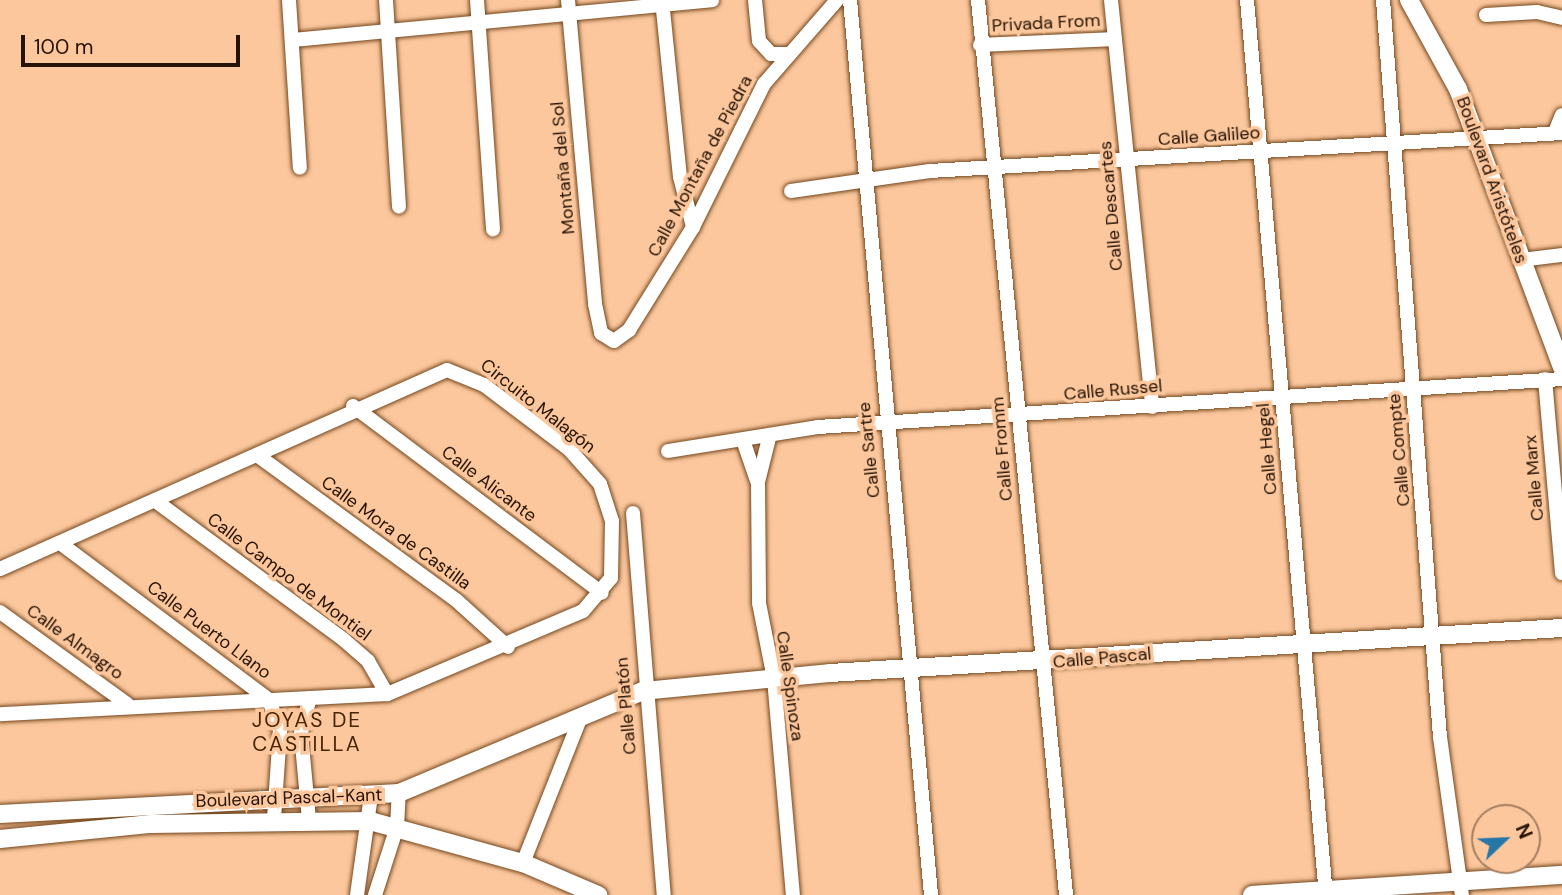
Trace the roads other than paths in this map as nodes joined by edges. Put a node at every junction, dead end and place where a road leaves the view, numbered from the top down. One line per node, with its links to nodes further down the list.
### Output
1 (289, 0): 21 (street)
2 (386, 0): 19 (street)
3 (477, 0): 18 (street)
4 (712, 0): 13 (street)
5 (755, 0): 23 (street)
6 (837, 0): 23 (street, Calle Montaña de Piedra)
7 (850, 0): 32 (street, Calle Sartre)
8 (978, 0): 22 (street, Calle Fromm)
9 (1111, 0): 20 (street, Calle Descartes)
10 (1247, 0): 28 (street, Calle Hegel)
11 (1383, 0): 27 (street, Calle Compte)
12 (1409, 0): 26 (street, Boulevard Aristóteles)
13 (662, 2): 14 (street); 35 (street)
14 (568, 6): 18 (street); 39 (street, Montaña del Sol)
15 (1541, 6): 16 (street); 17 (street)
16 (1486, 15)
17 (1562, 18)
18 (479, 21): 19 (street); 36 (street)
19 (389, 31): 21 (street); 34 (street)
20 (1115, 39): 22 (street, Privada From); 29 (street, Calle Descartes)
21 (292, 40): 30 (street)
22 (980, 45): 31 (street, Calle Fromm)
23 (789, 54): 35 (street, Calle Montaña de Piedra)
24 (1562, 115): 25 (street)
25 (1558, 133): 26 (street, Calle Galileo)
26 (1476, 140): 27 (street, Calle Galileo); 38 (street, Boulevard Aristóteles)
27 (1390, 141): 28 (street, Calle Galileo); 43 (street, Calle Compte)
28 (1260, 152): 29 (street, Calle Galileo); 44 (street, Calle Hegel)
29 (1126, 161): 31 (street, Calle Galileo); 46 (street, Calle Descartes)
30 (300, 168)
31 (995, 168): 32 (street, Calle Galileo); 47 (street, Calle Fromm)
32 (866, 181): 33 (street, Calle Galileo); 48 (street, Calle Sartre)
33 (791, 191)
34 (399, 207)
35 (693, 227): 39 (street, Calle Montaña de Piedra)
36 (493, 229)
37 (1562, 255): 38 (street)
38 (1521, 260): 40 (street, Boulevard Aristóteles)
39 (601, 333)
40 (1562, 367)
41 (1545, 379): 42 (street, Calle Russel); 43 (street, Calle Russel); 58 (street, Calle Marx)
42 (1562, 379)
43 (1413, 385): 44 (street, Calle Russel); 62 (street, Calle Compte)
44 (1281, 392): 46 (street, Calle Russel); 63 (street, Calle Hegel)
45 (353, 406): 52 (street, Circuito Malagón); 59 (street, Calle Alicante); 59 (street, Circuito Malagón)
46 (1153, 407): 47 (street, Calle Russel)
47 (1019, 417): 48 (street, Calle Russel); 65 (street, Calle Fromm)
48 (885, 423): 49 (street, Calle Russel); 66 (street, Calle Sartre)
49 (769, 438): 50 (street, Calle Russel); 53 (street, Calle Spinoza)
50 (744, 443): 51 (street, Calle Russel); 53 (street, Calle Spinoza)
51 (668, 451)
52 (257, 455): 54 (street, Circuito Malagón); 64 (street, Calle Mora de Castilla)
53 (758, 482): 67 (street, Calle Spinoza)
54 (156, 502): 56 (street, Circuito Malagón); 69 (street, Calle Campo de Montiel)
55 (633, 513): 68 (street, Calle Platón)
56 (60, 543): 57 (street, Circuito Malagón); 71 (street, Calle Puerto Llano)
57 (0, 569)
58 (1562, 573)
59 (603, 593): 64 (street)
60 (0, 612): 72 (street, Calle Almagro)
61 (1562, 628): 62 (street, Calle Pascal)
62 (1434, 634): 63 (street, Calle Pascal); 87 (street, Calle Compte)
63 (1302, 642): 65 (street, Calle Pascal); 88 (street, Calle Hegel)
64 (508, 647): 69 (street)
65 (1039, 663): 66 (street, Calle Pascal); 95 (street, Calle Fromm)
66 (911, 669): 67 (street, Calle Pascal); 94 (street, Calle Sartre)
67 (774, 679): 68 (street, Calle Pascal); 93 (street, Calle Spinoza)
68 (643, 691): 74 (street, Boulevard Pascal-Kant); 92 (street, Calle Platón)
69 (387, 694): 70 (street)
70 (310, 698): 71 (street); 76 (street)
71 (269, 700): 72 (street); 78 (street, Calle Puerto Llano)
72 (127, 704): 73 (street)
73 (0, 713)
74 (580, 719): 75 (street, Boulevard Pascal-Kant); 85 (street)
75 (399, 793): 77 (street, Boulevard Pascal-Kant); 83 (street)
76 (309, 796): 77 (street, Boulevard Pascal-Kant); 78 (street, Boulevard Pascal-Kant); 81 (street)
77 (370, 796): 82 (street)
78 (276, 797): 79 (street, Boulevard Pascal-Kant); 80 (street, Calle Puerto Llano)
79 (0, 814)
80 (274, 820): 81 (street, Boulevard Pascal-Kant); 84 (street, Boulevard Pascal-Kant)
81 (309, 820): 82 (street, Boulevard Pascal-Kant)
82 (370, 821): 83 (street, Boulevard Pascal-Kant); 89 (street)
83 (397, 827): 85 (street, Boulevard Pascal-Kant); 90 (street)
84 (0, 839)
85 (523, 863): 91 (street, Boulevard Pascal-Kant)
86 (1562, 875): 87 (street)
87 (1462, 888): 88 (street)
88 (1325, 892): 96 (street)
89 (357, 895)
90 (375, 895)
91 (598, 895)
92 (664, 895)
93 (793, 895)
94 (931, 895)
95 (1066, 895)
96 (1252, 895)

